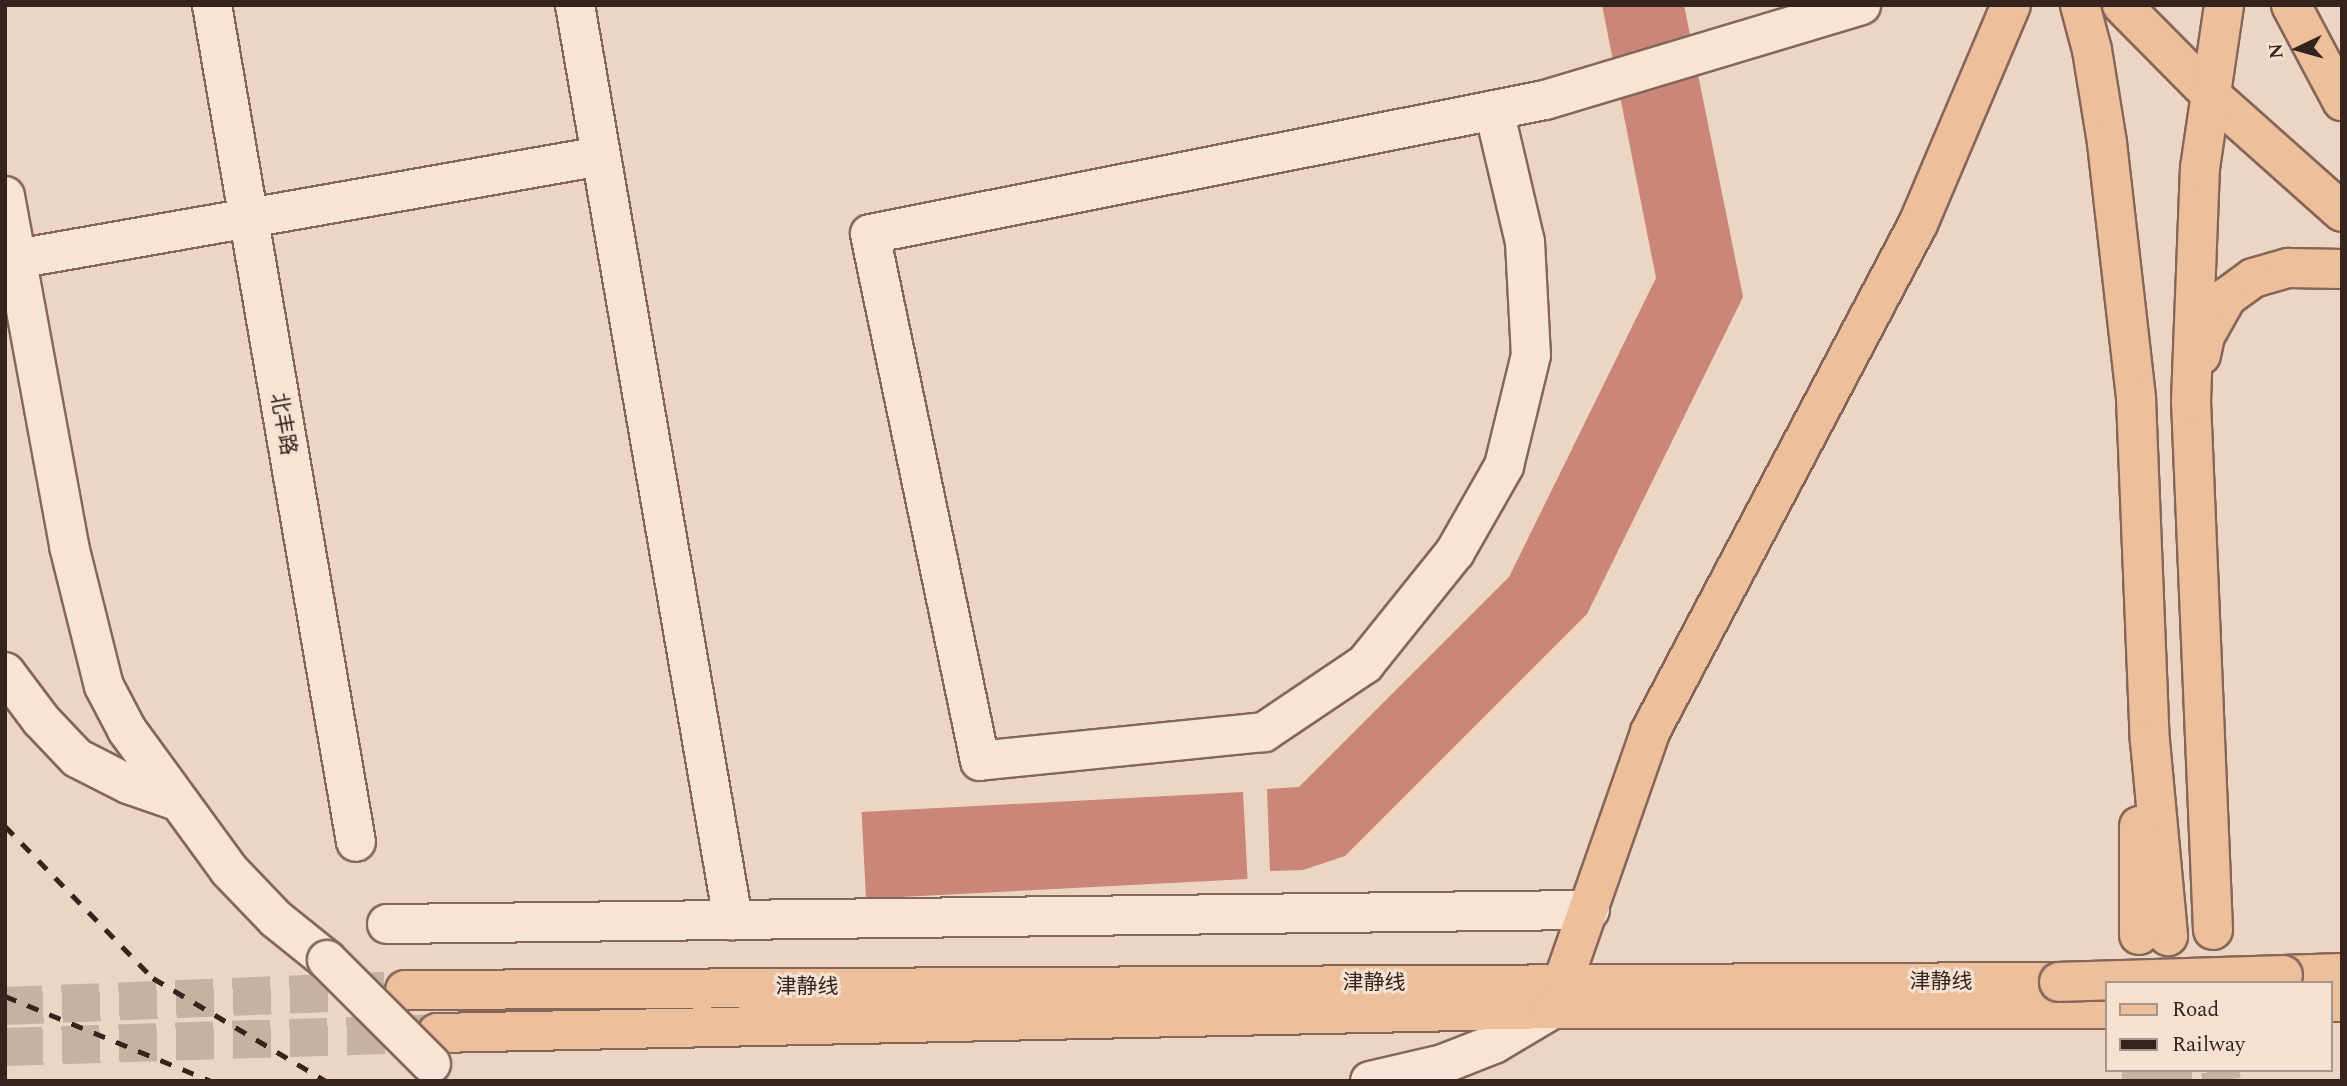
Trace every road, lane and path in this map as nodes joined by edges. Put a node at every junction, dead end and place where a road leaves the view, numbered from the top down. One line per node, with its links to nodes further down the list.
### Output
1 (212, 5): 15 (street, 北丰路)
2 (575, 5): 12 (street)
3 (1861, 5): 11 (street)
4 (2011, 5): 22 (main road)
5 (2080, 5): 26 (main road)
6 (2122, 5): 9 (main road)
7 (2224, 5): 9 (main road)
8 (2291, 5): 10 (main road)
9 (2211, 96): 14 (main road); 18 (main road)
10 (2342, 102)
11 (1494, 110): 11 (street)
12 (600, 156): 15 (street); 23 (street)
13 (5, 196): 16 (street)
14 (2342, 212)
15 (248, 216): 16 (street); 21 (street, 北丰路)
16 (11, 260): 20 (street)
17 (2342, 269): 18 (main road)
18 (2191, 401): 25 (main road)
19 (5, 672): 20 (street)
20 (177, 801): 34 (street, bridge)
21 (355, 842)
22 (1590, 910): 23 (street); 31 (main road)
23 (733, 920): 24 (street)
24 (387, 924)
25 (2213, 930)
26 (2153, 936)
27 (2342, 972): 28 (main road, 津静线, bridge)
28 (2219, 981)
29 (405, 990): 31 (main road, 津静线)
30 (2106, 992): 32 (main road, 津静线, bridge)
31 (1559, 995): 32 (main road, 津静线); 34 (main road, 津静线); 35 (street)
32 (2060, 996): 33 (main road, 津静线)
33 (2106, 1009)
34 (438, 1059)
35 (1370, 1081)

